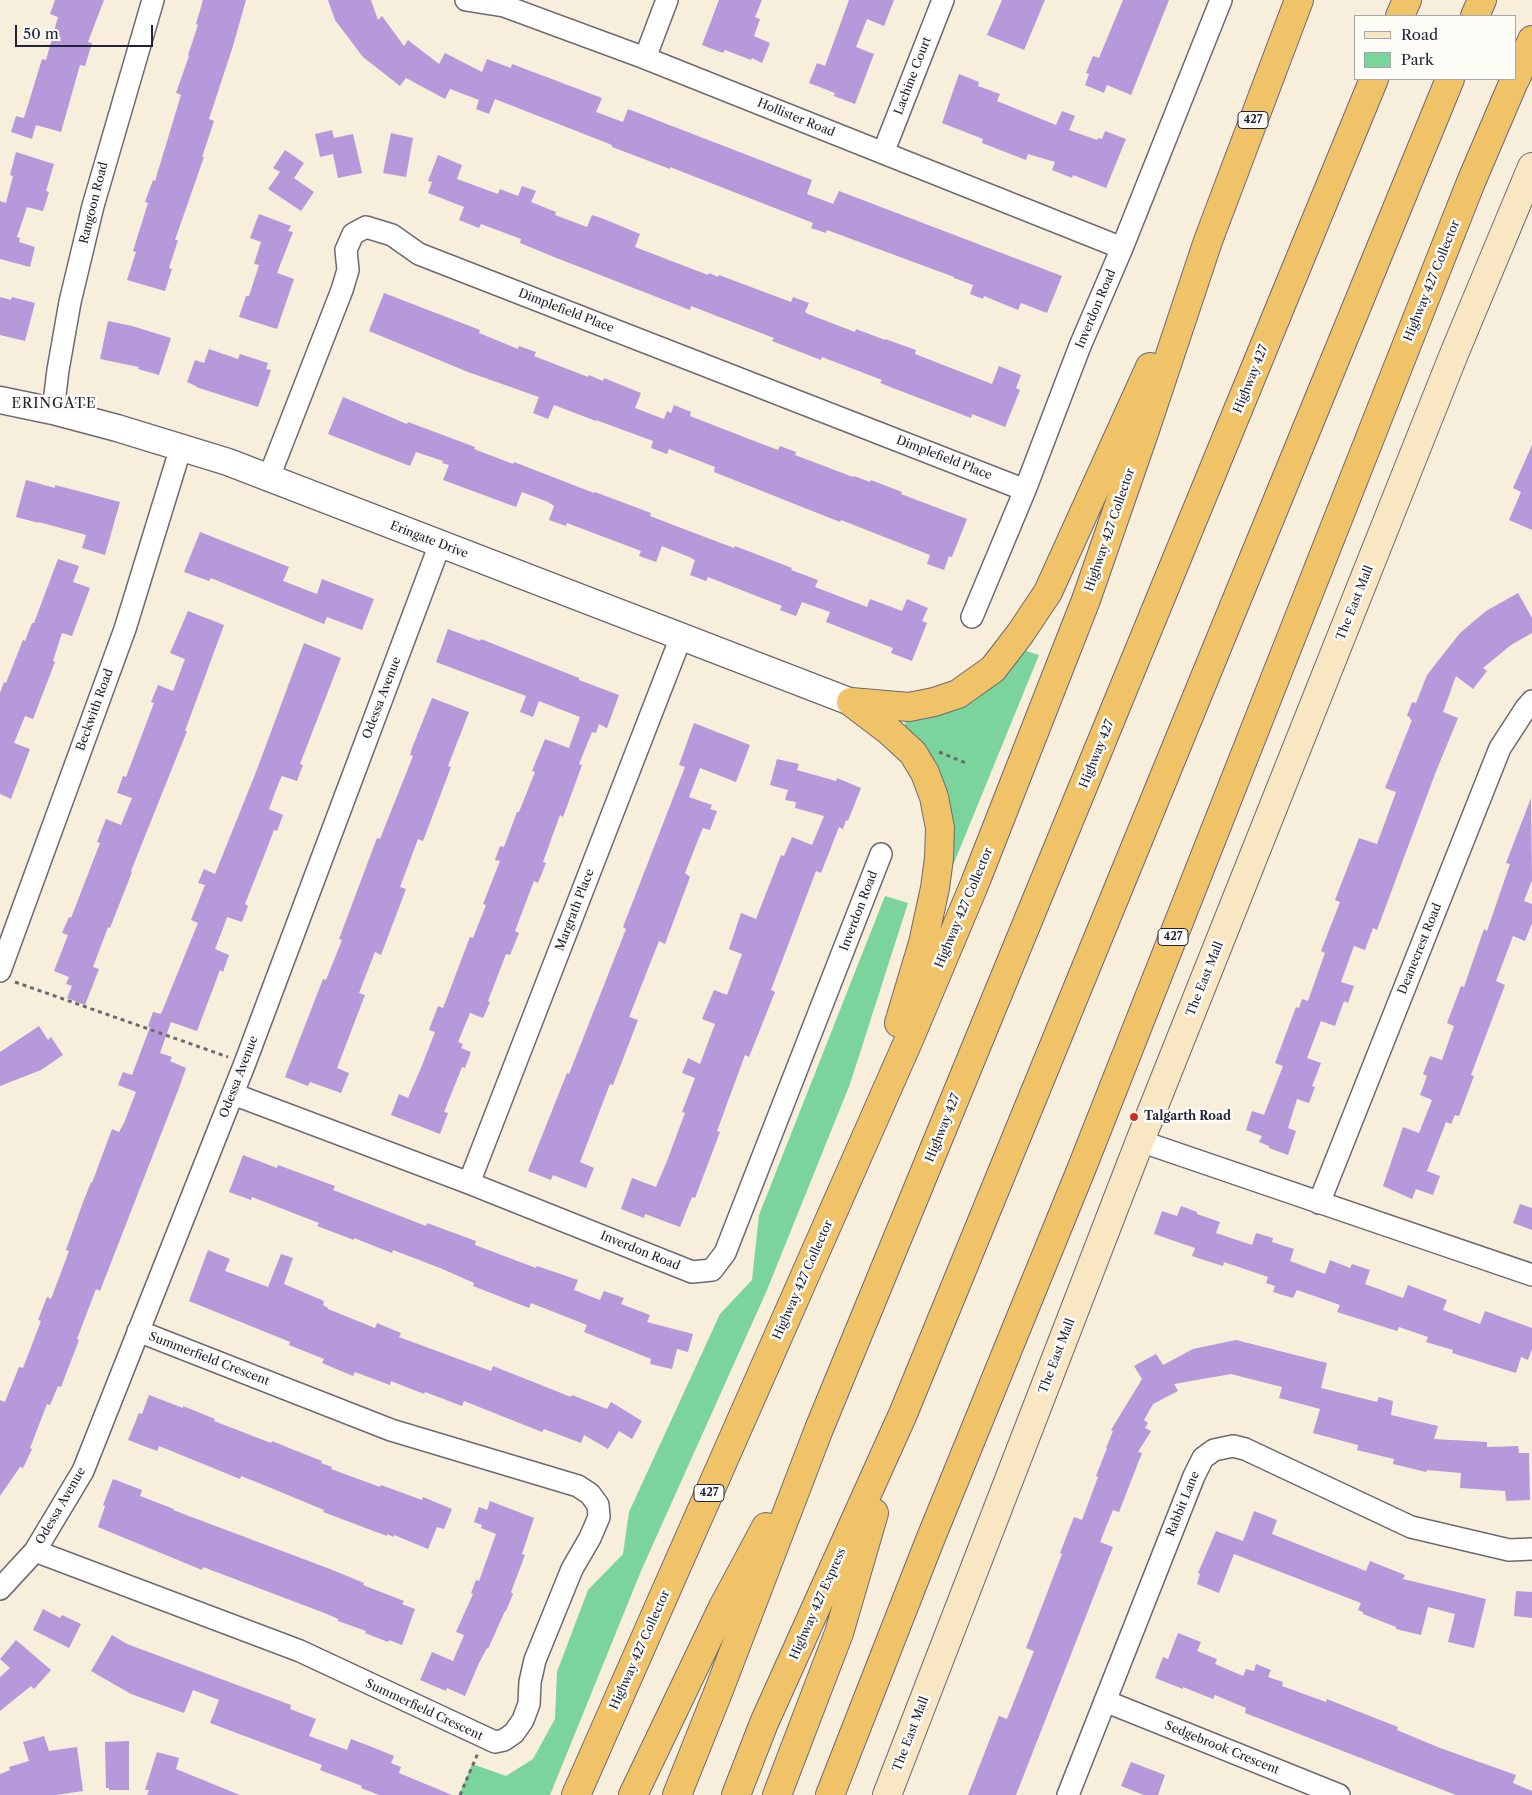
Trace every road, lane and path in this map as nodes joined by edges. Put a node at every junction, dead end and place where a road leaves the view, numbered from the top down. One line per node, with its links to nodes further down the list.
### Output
1 (153, 0): 22 (street, Rangoon Road)
2 (466, 0): 12 (street, Hollister Road)
3 (667, 0): 12 (street)
4 (943, 0): 17 (street, Lachine Court)
5 (1221, 0): 20 (street, Inverdon Road)
6 (1299, 0): 19 (highway, Highway 427 Collector / 427)
7 (1407, 0): 9 (highway)
8 (1482, 0): 10 (highway)
9 (1400, 15)
10 (1475, 15)
11 (1532, 40): 13 (highway, Highway 427 Collector / 427)
12 (645, 58): 17 (street, Hollister Road)
13 (1517, 76)
14 (1374, 80): 42 (highway, Highway 427)
15 (1450, 80): 41 (highway)
16 (1515, 80): 54 (highway, Highway 427 Collector / 427)
17 (884, 152): 20 (street, Hollister Road)
18 (1532, 167): 35 (main road, The East Mall)
19 (1208, 241): 30 (highway); 37 (highway, Highway 427 Collector / 427)
20 (1122, 248): 25 (street, Inverdon Road)
21 (0, 400): 22 (street, Eringate Drive)
22 (52, 411): 23 (street, Eringate Drive)
23 (181, 447): 24 (street, Eringate Drive); 32 (street, Beckwith Road)
24 (269, 478): 25 (street, Dimplefield Place); 26 (street, Eringate Drive)
25 (1025, 490): 27 (street, Inverdon Road)
26 (440, 544): 28 (street, Eringate Drive); 33 (street, Odessa Avenue)
27 (972, 617)
28 (682, 637): 30 (street, Eringate Drive); 36 (street, Margrath Place)
29 (1532, 701): 38 (street, Deanecrest Road)
30 (851, 702): 37 (highway)
31 (881, 854): 36 (street, Inverdon Road)
32 (4, 975): 33 (path)
33 (245, 1063): 34 (street, Odessa Avenue)
34 (233, 1094): 36 (street, Inverdon Road); 40 (street, Odessa Avenue)
35 (1140, 1141): 38 (street); 55 (main road, The East Mall)
36 (469, 1183)
37 (842, 1192): 49 (highway, Highway 427 Collector / 427)
38 (1319, 1203): 39 (street)
39 (1532, 1275)
40 (138, 1331): 44 (street, Odessa Avenue); 44 (street, Summerfield Crescent)
41 (903, 1414): 52 (highway, Highway 427 Express); 53 (highway)
42 (819, 1429): 50 (highway); 51 (highway)
43 (1532, 1549): 46 (street, Rabbit Lane)
44 (34, 1551): 45 (street, Odessa Avenue)
45 (0, 1589)
46 (1105, 1701): 56 (street, Rabbit Lane); 57 (street, Sedgebrook Crescent)
47 (479, 1753): 48 (path)
48 (460, 1795)
49 (576, 1795)
50 (633, 1795)
51 (677, 1795)
52 (736, 1795)
53 (777, 1795)
54 (830, 1795)
55 (887, 1795)
56 (1068, 1795)
57 (1339, 1795)

